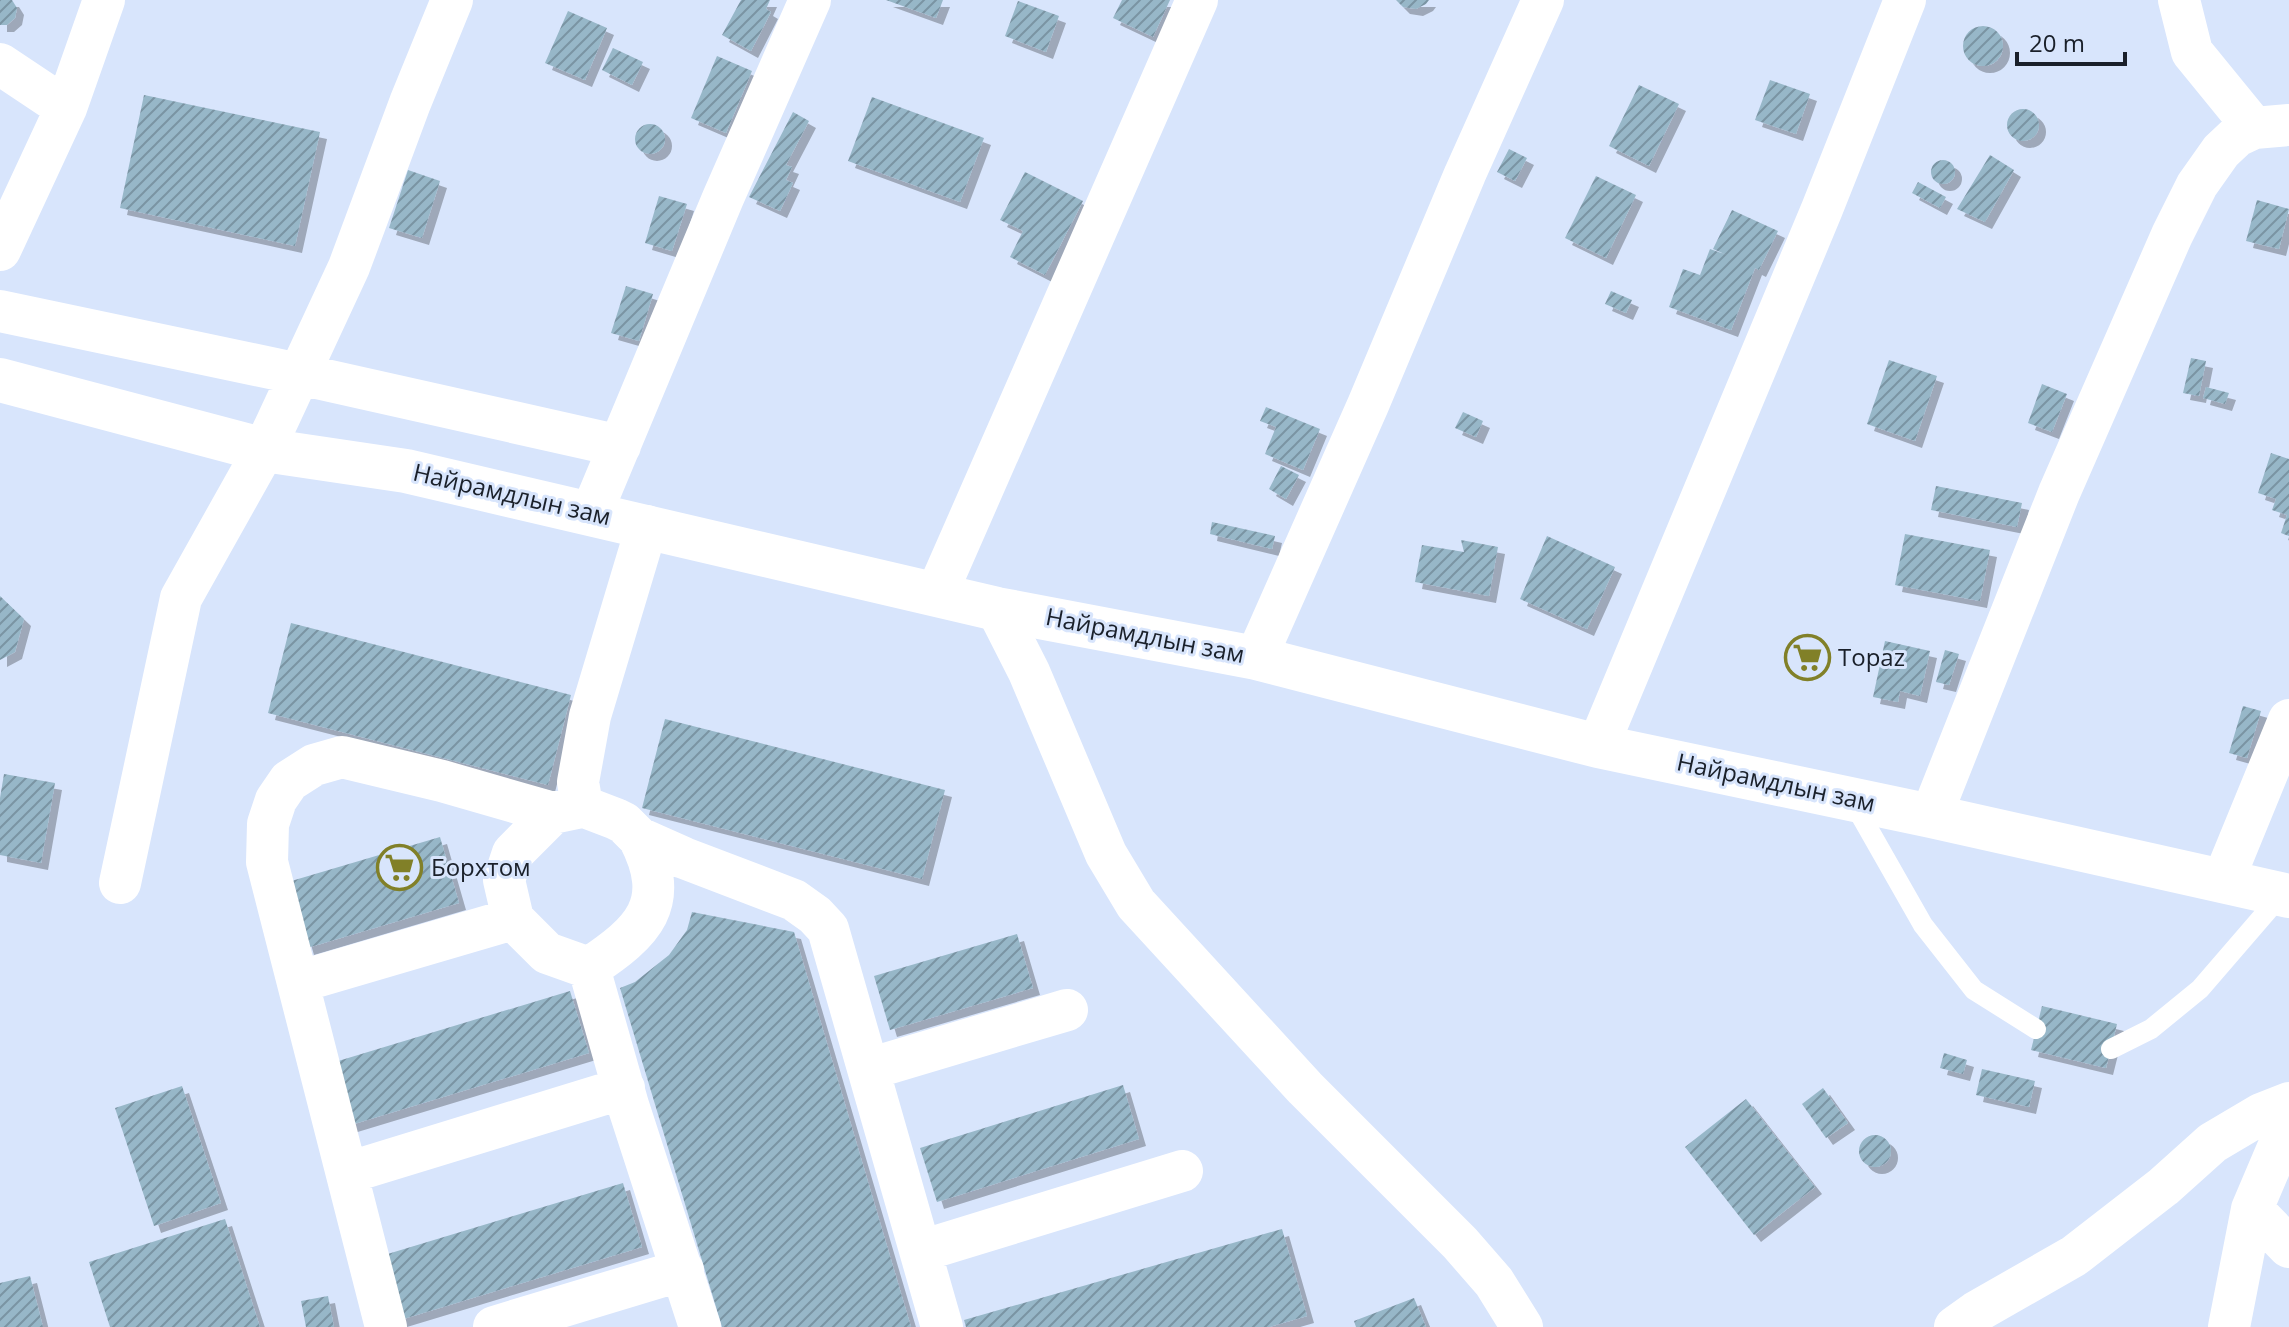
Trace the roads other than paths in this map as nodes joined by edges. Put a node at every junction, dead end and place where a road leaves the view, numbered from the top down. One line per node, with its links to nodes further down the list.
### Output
1 (104, 0): 9 (street)
2 (452, 0): 13 (street)
3 (810, 0): 15 (street)
4 (1197, 0): 19 (street)
5 (1543, 0): 21 (street)
6 (1905, 0): 23 (street)
7 (2179, 0): 10 (street)
8 (0, 64): 9 (street)
9 (66, 108): 11 (street)
10 (2272, 127): 26 (street)
11 (0, 250)
12 (0, 311): 13 (street)
13 (299, 374): 15 (street); 16 (street)
14 (0, 380): 16 (main road, Найрамдлын зам)
15 (620, 446): 17 (street)
16 (264, 450): 17 (main road, Найрамдлын зам); 29 (street)
17 (591, 514): 18 (main road, Найрамдлын зам)
18 (647, 526): 19 (main road, Найрамдлын зам); 25 (street)
19 (936, 595): 20 (main road, Найрамдлын зам)
20 (997, 609): 21 (main road, Найрамдлын зам); 51 (street)
21 (1256, 658): 23 (main road, Найрамдлын зам)
22 (2289, 720): 28 (street)
23 (1598, 746): 24 (main road, Найрамдлын зам)
24 (1851, 799): 26 (main road, Найрамдлын зам); 35 (lane)
25 (567, 810): 27 (street); 31 (street); 33 (street)
26 (1931, 816): 28 (main road, Найрамдлын зам)
27 (639, 838): 32 (street); 37 (street)
28 (2223, 881): 30 (main road, Найрамдлын зам)
29 (120, 883)
30 (2285, 895): 36 (lane)
31 (513, 919): 32 (street); 33 (street)
32 (589, 968): 38 (street)
33 (298, 982): 42 (street)
34 (1067, 1010): 37 (street)
35 (2036, 1029)
36 (2111, 1049)
37 (869, 1069): 45 (street)
38 (624, 1088): 42 (street); 46 (street)
39 (2289, 1103): 52 (street)
40 (2289, 1122): 43 (street)
41 (1182, 1171): 45 (street)
42 (347, 1173): 47 (street)
43 (2252, 1209): 44 (street); 53 (street)
44 (2289, 1247)
45 (921, 1251): 50 (street)
46 (683, 1270): 48 (street); 49 (street)
47 (386, 1327)
48 (494, 1327)
49 (700, 1327)
50 (942, 1327)
51 (1522, 1327)
52 (1955, 1327)
53 (2229, 1327)

